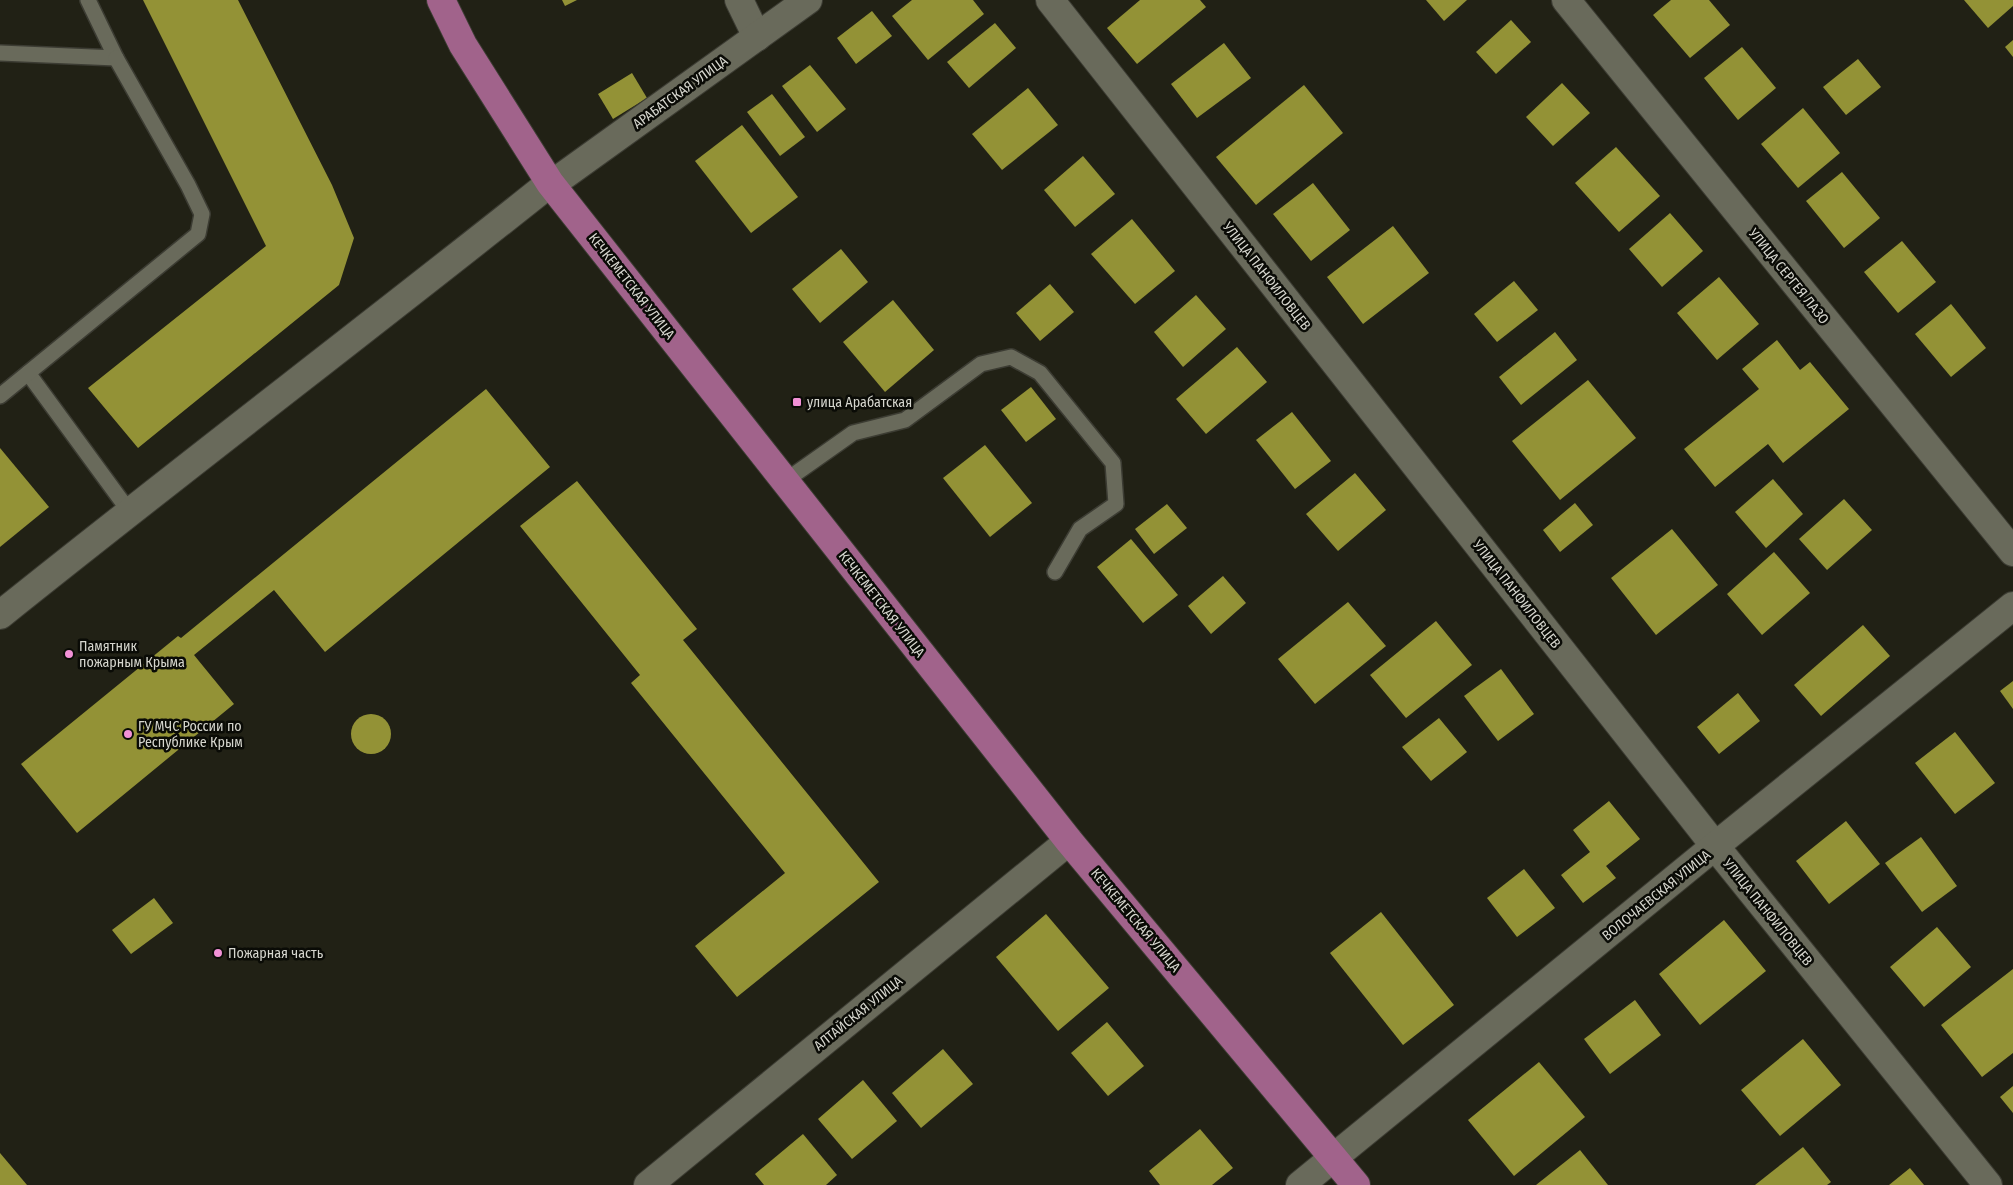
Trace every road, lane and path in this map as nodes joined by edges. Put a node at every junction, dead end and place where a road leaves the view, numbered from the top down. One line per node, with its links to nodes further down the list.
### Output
1 (88, 0): 9 (lane)
2 (441, 0): 10 (main road, КЕЧКЕМЕТСКАЯ УЛИЦА)
3 (739, 0): 7 (street)
4 (808, 0): 7 (street, АРАБАТСКАЯ УЛИЦА)
5 (1050, 0): 20 (street, УЛИЦА ПАНФИЛОВЦЕВ)
6 (1566, 0): 15 (street, УЛИЦА СЕРГЕЯ ЛАЗО)
7 (757, 37): 10 (street, АРАБАТСКАЯ УЛИЦА)
8 (0, 53): 9 (lane)
9 (116, 58): 11 (lane)
10 (551, 184): 13 (main road, КЕЧКЕМЕТСКАЯ УЛИЦА); 14 (street, АРАБАТСКАЯ УЛИЦА)
11 (28, 373): 12 (lane); 14 (lane)
12 (0, 396)
13 (785, 481): 16 (lane); 19 (main road, КЕЧКЕМЕТСКАЯ УЛИЦА)
14 (129, 512): 18 (street, АРАБАТСКАЯ УЛИЦА)
15 (2013, 552)
16 (1055, 572)
17 (2013, 606): 20 (street, ВОЛОЧАЕВСКАЯ УЛИЦА)
18 (0, 615)
19 (1069, 841): 21 (main road, КЕЧКЕМЕТСКАЯ УЛИЦА); 22 (street, АЛТАЙСКАЯ УЛИЦА)
20 (1715, 846): 21 (street, ВОЛОЧАЕВСКАЯ УЛИЦА); 25 (street, УЛИЦА ПАНФИЛОВЦЕВ)
21 (1334, 1157): 23 (street, ВОЛОЧАЕВСКАЯ УЛИЦА); 24 (main road, КЕЧКЕМЕТСКАЯ УЛИЦА)
22 (648, 1185)
23 (1300, 1185)
24 (1356, 1185)
25 (1988, 1185)

